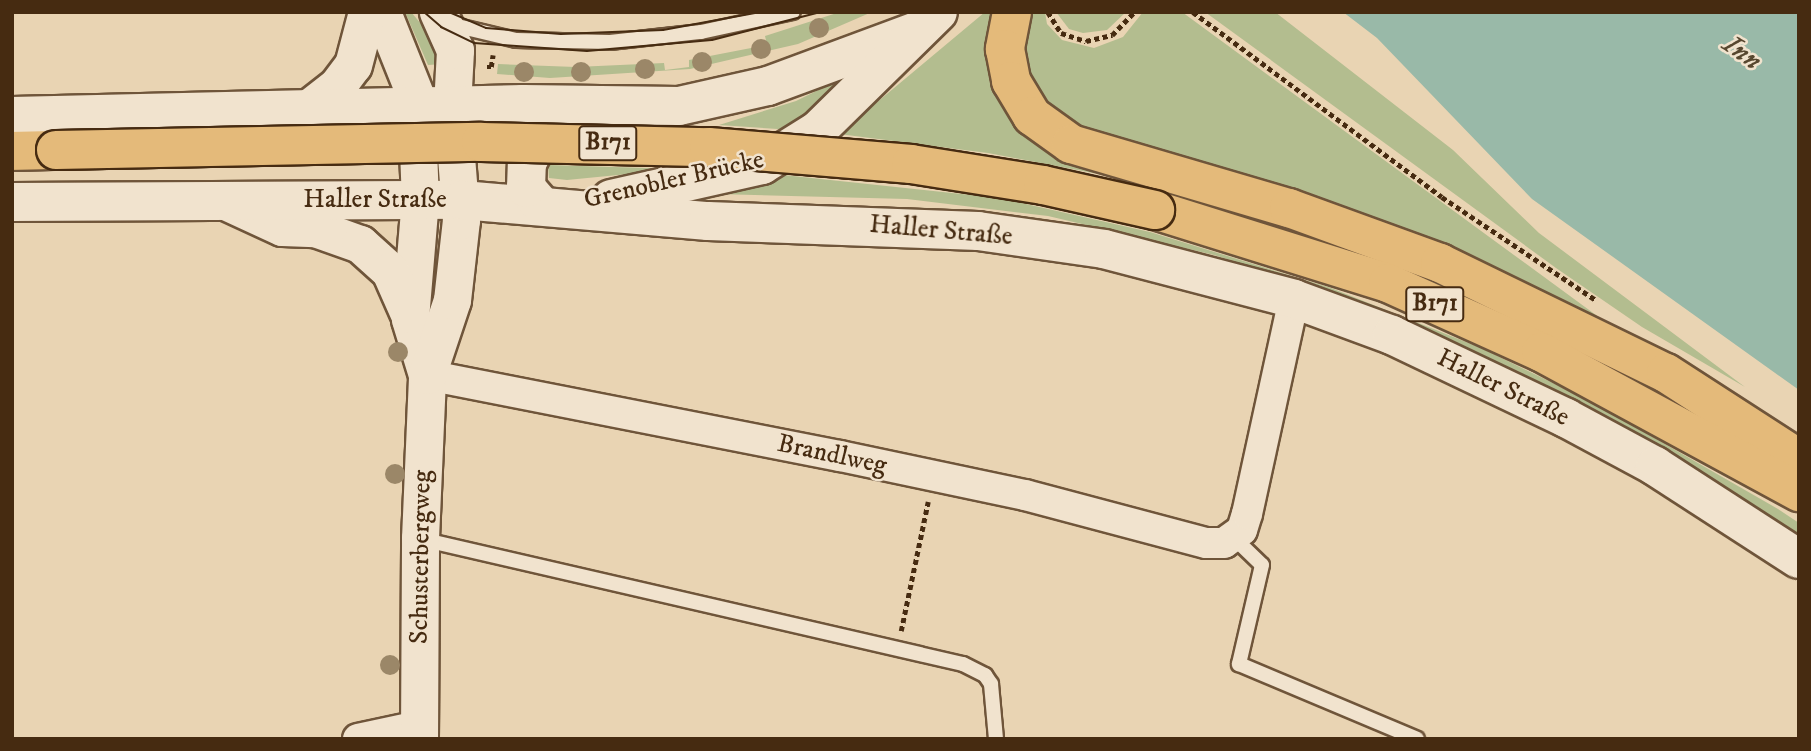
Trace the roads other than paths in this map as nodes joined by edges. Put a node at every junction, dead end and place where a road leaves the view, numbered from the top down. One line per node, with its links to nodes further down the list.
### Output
1 (367, 12): 10 (street)
2 (382, 12): 8 (street)
3 (793, 12): 6 (lane)
4 (1012, 12): 22 (main road)
5 (926, 22): 9 (main road, Grenobler Brücke); 17 (main road, Grenobler Brücke)
6 (441, 24): 7 (street); 8 (street)
7 (523, 104): 8 (main road); 9 (main road)
8 (434, 107): 10 (main road); 13 (street, Schusterbergweg); 15 (street, Schusterbergweg)
9 (602, 107): 17 (main road)
10 (306, 110): 11 (main road)
11 (12, 116)
12 (12, 151): 21 (main road, Haller Straße / B171, bridge)
13 (420, 199): 14 (main road, Haller Straße / B171); 15 (main road, Haller Straße / B171); 19 (street, Schusterbergweg)
14 (223, 200): 16 (main road, Haller Straße / B171); 19 (street)
15 (461, 200): 17 (main road, Haller Straße / B171); 20 (street, Schusterbergweg)
16 (12, 202)
17 (547, 205): 18 (main road, Haller Straße / B171)
18 (1294, 299): 26 (street); 27 (main road, Haller Straße / B171)
19 (410, 319): 20 (street, Schusterbergweg)
20 (427, 375): 25 (street, Schusterbergweg); 26 (street, Brandlweg)
21 (1701, 440): 23 (main road, Haller Straße / B171); 24 (main road, Haller Straße / B171)
22 (1799, 459)
23 (1799, 492)
24 (1799, 512)
25 (419, 538): 28 (street, Schusterbergweg); 30 (lane)
26 (1220, 540): 31 (lane, Brandlweg)
27 (1799, 559)
28 (419, 733): 29 (street)
29 (358, 739)
30 (996, 739)
31 (1418, 739)

